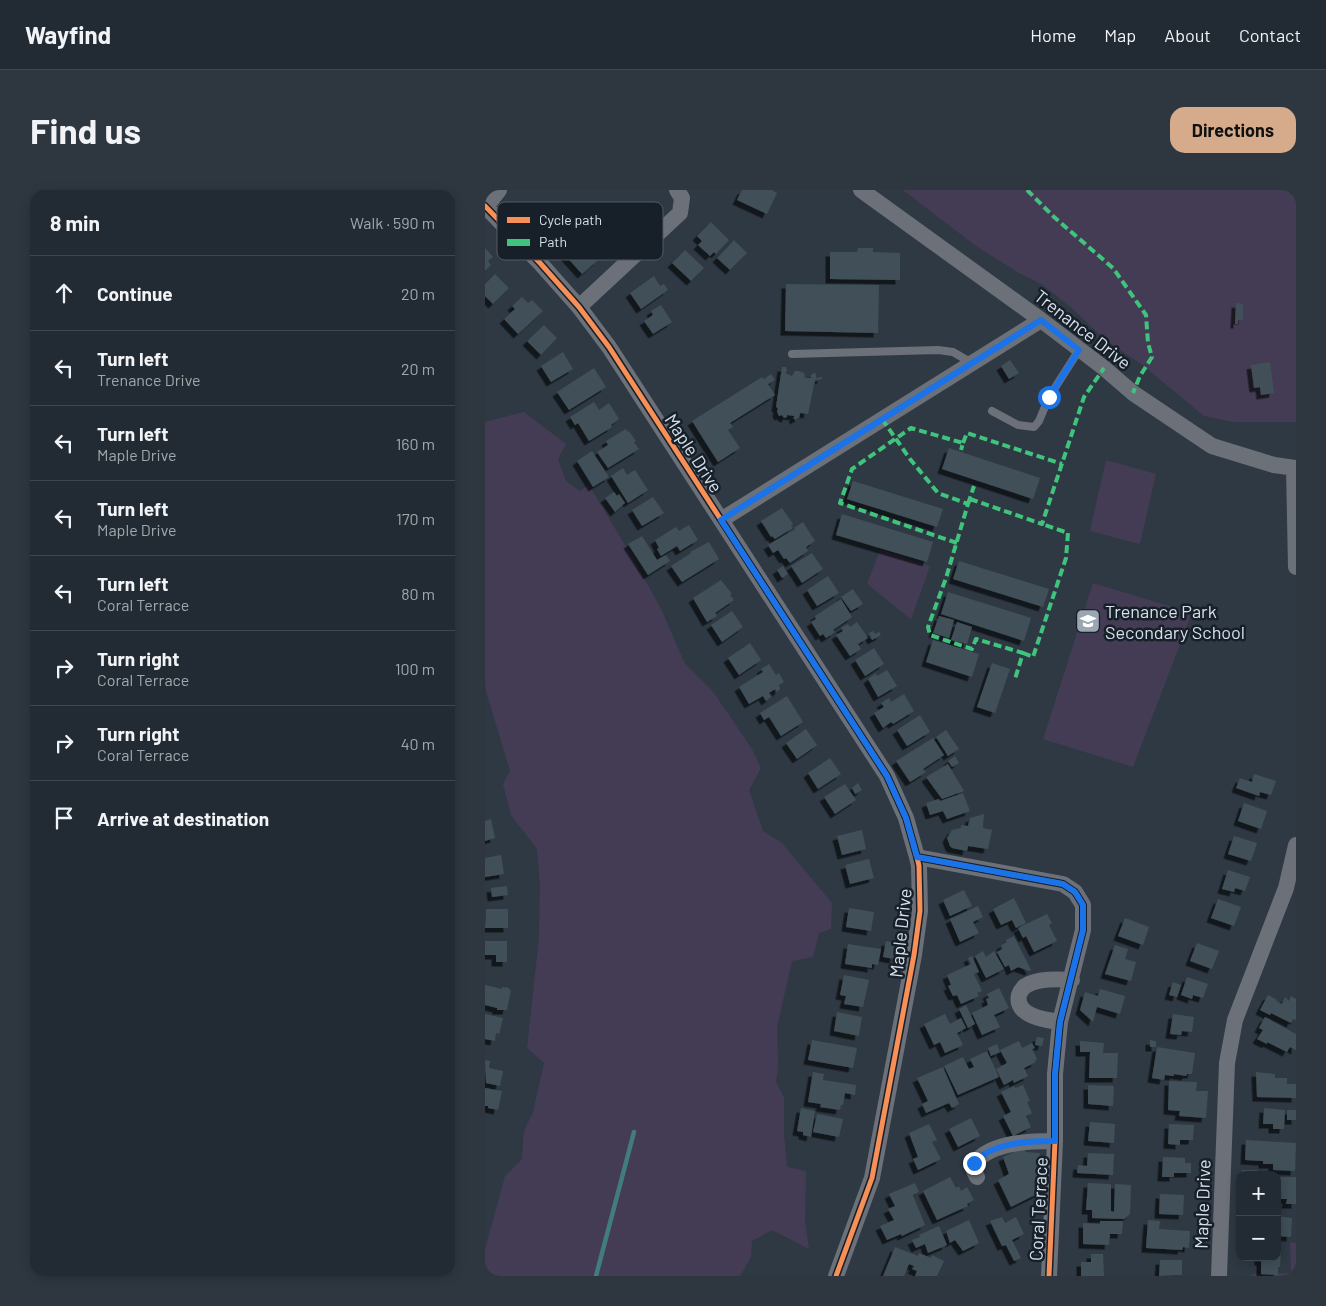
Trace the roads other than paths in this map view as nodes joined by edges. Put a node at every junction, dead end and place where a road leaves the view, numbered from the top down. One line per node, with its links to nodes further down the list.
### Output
1 (499, 190): 4 (street)
2 (677, 190): 6 (street)
3 (861, 190): 10 (street, Trenance Drive)
4 (485, 207): 5 (street, Maple Drive)
5 (497, 219)
6 (663, 229)
7 (537, 260): 9 (street, Maple Drive)
8 (630, 260): 9 (street)
9 (579, 307): 16 (street, Maple Drive)
10 (1041, 320): 11 (street, Trenance Drive); 13 (street, Maple Drive)
11 (1079, 350): 14 (lane); 15 (street, Trenance Drive)
12 (792, 354): 13 (lane)
13 (972, 363): 16 (street, Maple Drive)
14 (992, 411)
15 (1295, 468): 17 (street)
16 (721, 520): 19 (street, Maple Drive)
17 (1296, 567)
18 (1296, 845): 20 (street, Maple Drive)
19 (917, 857): 21 (street, Coral Terrace); 25 (street, Maple Drive)
20 (1291, 891): 27 (street, Maple Drive)
21 (1072, 980): 22 (street, Coral Terrace); 22 (street)
22 (1060, 1022): 23 (street, Coral Terrace)
23 (1055, 1141): 24 (street, Coral Terrace); 26 (street, Coral Terrace)
24 (977, 1177)
25 (836, 1276)
26 (1049, 1276)
27 (1219, 1276)

